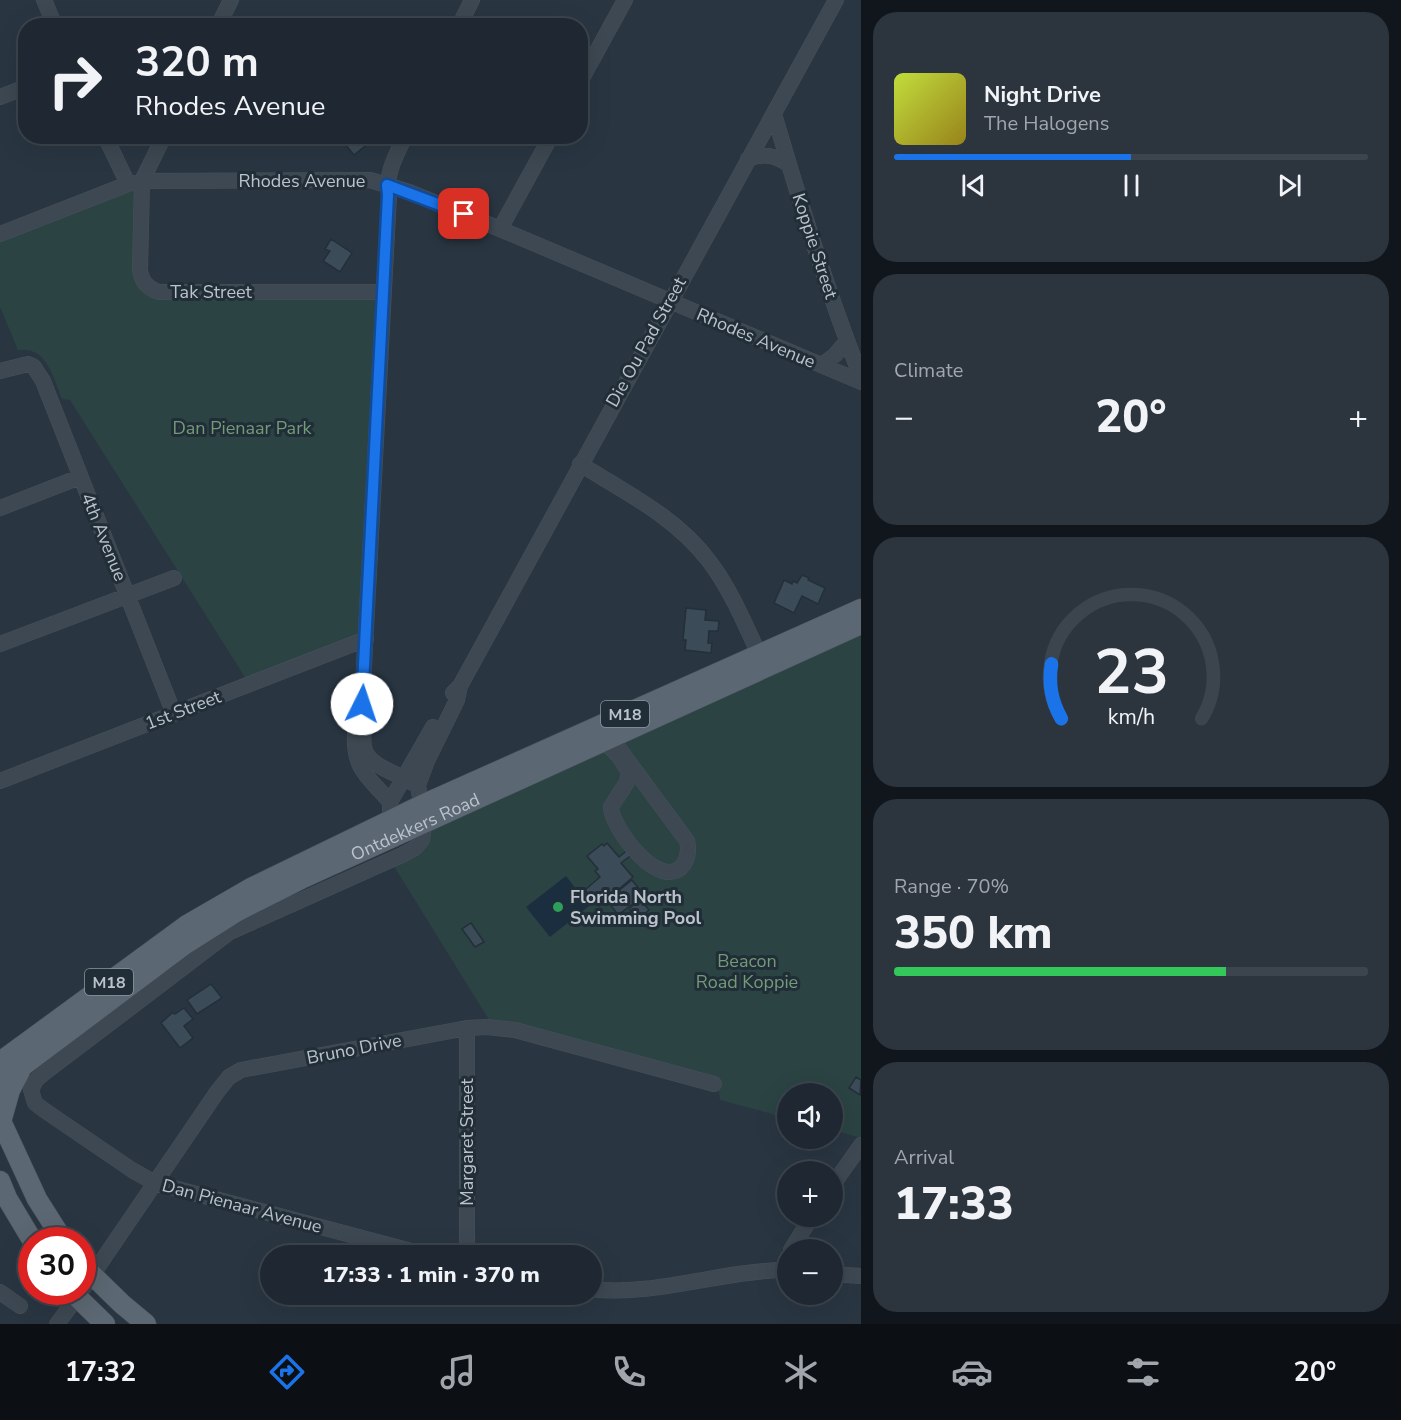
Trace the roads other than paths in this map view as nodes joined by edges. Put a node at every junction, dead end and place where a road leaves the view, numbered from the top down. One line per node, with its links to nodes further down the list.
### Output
1 (44, 0): 6 (street)
2 (231, 0): 7 (street)
3 (472, 0): 8 (street)
4 (625, 0): 9 (street)
5 (836, 0): 12 (street, Die Ou Pad Street)
6 (52, 18)
7 (222, 18)
8 (463, 18)
9 (588, 67)
10 (18, 90): 11 (street)
11 (0, 97)
12 (774, 114): 17 (street, Die Ou Pad Street); 18 (street, Koppie Street)
13 (110, 144): 19 (street)
14 (159, 144): 19 (street)
15 (401, 144): 20 (street)
16 (547, 144): 21 (street)
17 (748, 159): 18 (street); 24 (street, Die Ou Pad Street)
18 (788, 164): 25 (street, Koppie Street)
19 (135, 183): 20 (street, Rhodes Avenue); 22 (street, Rhodes Avenue); 23 (street, Tak Street)
20 (387, 185): 21 (street, Rhodes Avenue); 23 (street)
21 (500, 229): 24 (street, Rhodes Avenue)
22 (0, 234)
23 (383, 292): 37 (street)
24 (669, 301): 26 (street, Rhodes Avenue); 30 (street, Die Ou Pad Street)
25 (847, 341): 26 (street); 28 (street, Koppie Street)
26 (822, 365): 29 (street, Rhodes Avenue)
27 (0, 371): 31 (street, 4th Avenue)
28 (861, 377)
29 (861, 382)
30 (580, 464): 39 (street); 44 (street, Die Ou Pad Street)
31 (80, 477): 32 (street); 34 (street, 4th Avenue)
32 (0, 508)
33 (174, 578): 34 (street)
34 (127, 595): 38 (street); 41 (street, 4th Avenue)
35 (861, 609): 39 (main road, Ontdekkers Road / M18)
36 (861, 624): 39 (main road, Ontdekkers Road / M18)
37 (366, 639): 40 (street); 41 (street, 1st Street)
38 (0, 644)
39 (763, 662): 42 (main road, Ontdekkers Road / M18); 45 (main road, Ontdekkers Road / M18)
40 (362, 704): 44 (street); 46 (street)
41 (174, 714): 43 (street, 1st Street)
42 (607, 739): 42 (street); 45 (main road, Ontdekkers Road / M18)
43 (0, 781)
44 (411, 781): 45 (street); 46 (street, Die Ou Pad Street)
45 (423, 815): 46 (main road, Ontdekkers Road / M18); 55 (street, Dan Pienaar Avenue)
46 (392, 820): 48 (main road, Ontdekkers Road / M18); 49 (main road, Ontdekkers Road / M18)
47 (467, 1028): 51 (street, Bruno Drive); 55 (street, Bruno Drive); 60 (street, Margaret Street)
48 (0, 1062)
49 (21, 1068): 50 (main road, Ontdekkers Road / M18); 52 (main road)
50 (0, 1083)
51 (714, 1084)
52 (1, 1120): 58 (main road)
53 (861, 1144): 54 (street)
54 (843, 1170)
55 (155, 1183): 59 (street, Dan Pienaar Avenue); 61 (street, Bruno Drive)
56 (2, 1190): 57 (main road)
57 (24, 1227)
58 (55, 1227)
59 (389, 1245)
60 (468, 1245)
61 (96, 1264)
62 (777, 1268): 65 (street)
63 (843, 1275): 64 (street)
64 (861, 1276)
65 (602, 1290)
66 (0, 1292): 70 (street)
67 (96, 1294): 73 (main road)
68 (69, 1305): 71 (street, Bruno Drive)
69 (93, 1305): 72 (main road)
70 (20, 1306)
71 (57, 1324)
72 (105, 1324)
73 (146, 1324)

